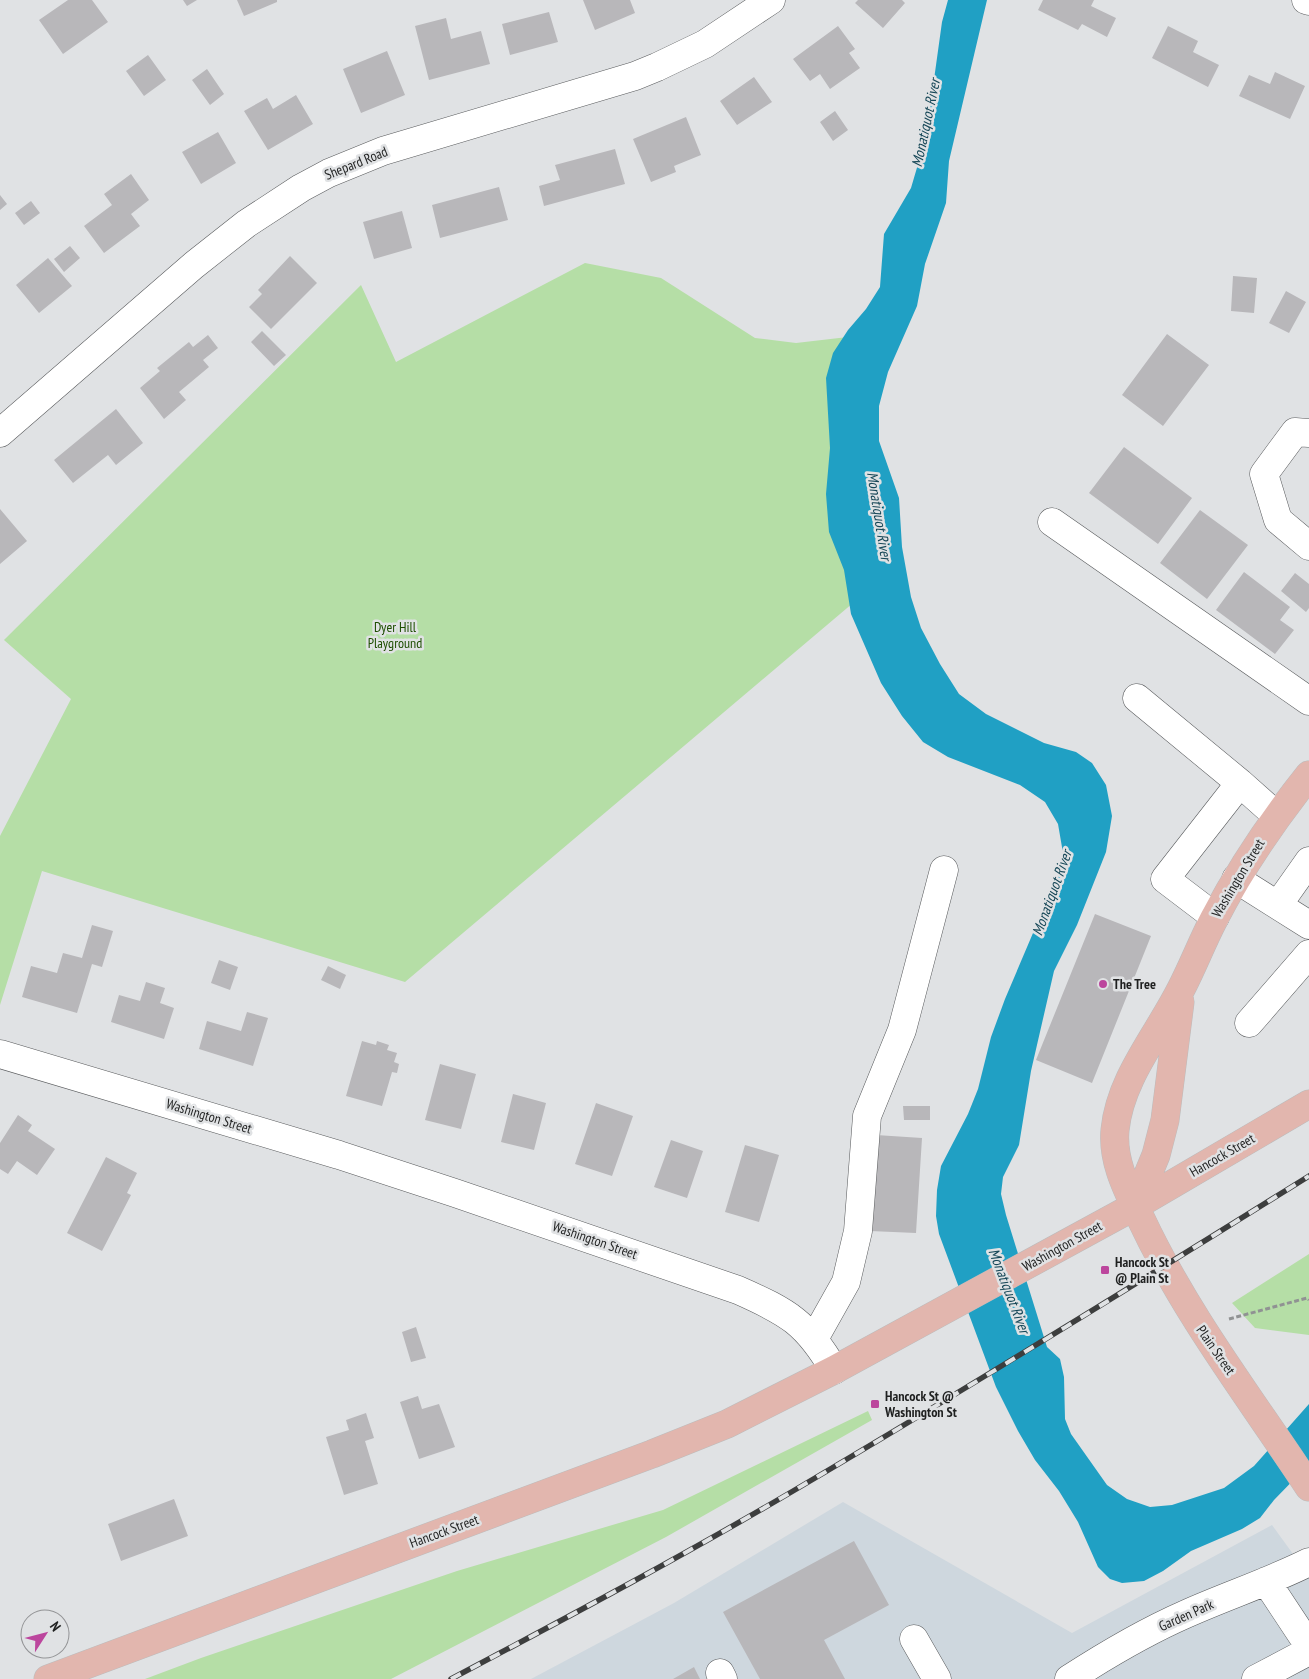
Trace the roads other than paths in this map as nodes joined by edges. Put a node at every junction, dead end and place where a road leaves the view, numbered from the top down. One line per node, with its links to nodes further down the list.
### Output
1 (771, 0): 2 (street, Shepard Road)
2 (0, 433)
3 (1309, 433): 5 (street)
4 (1052, 522): 7 (street)
5 (1309, 546)
6 (1137, 698): 9 (street)
7 (1309, 701)
8 (1309, 775): 10 (main road, Washington Street)
9 (1240, 783): 10 (street); 15 (street)
10 (1277, 816): 13 (main road, Washington Street)
11 (1309, 861): 14 (street)
12 (944, 870): 23 (street)
13 (1236, 879): 14 (street); 15 (main road, Washington Street)
14 (1278, 905): 16 (street)
15 (1215, 917): 18 (main road, Washington Street)
16 (1309, 925)
17 (1309, 954): 19 (street)
18 (1181, 989): 22 (main road, Washington Street); 22 (main road, Washington Street)
19 (1249, 1023)
20 (0, 1054): 23 (street, Washington Street)
21 (1309, 1104): 22 (main road, Hancock Street)
22 (1135, 1206): 24 (main road, Washington Street); 25 (main road, Plain Street)
23 (814, 1339): 24 (street, Washington Street)
24 (834, 1370): 31 (main road, Hancock Street)
25 (1309, 1487)
26 (1309, 1562): 27 (street, Garden Park)
27 (1266, 1581): 29 (street); 33 (street, Garden Park)
28 (914, 1639): 32 (street)
29 (1309, 1646)
30 (1309, 1651): 34 (street)
31 (48, 1679)
32 (937, 1679)
33 (1068, 1679)
34 (1256, 1679)

